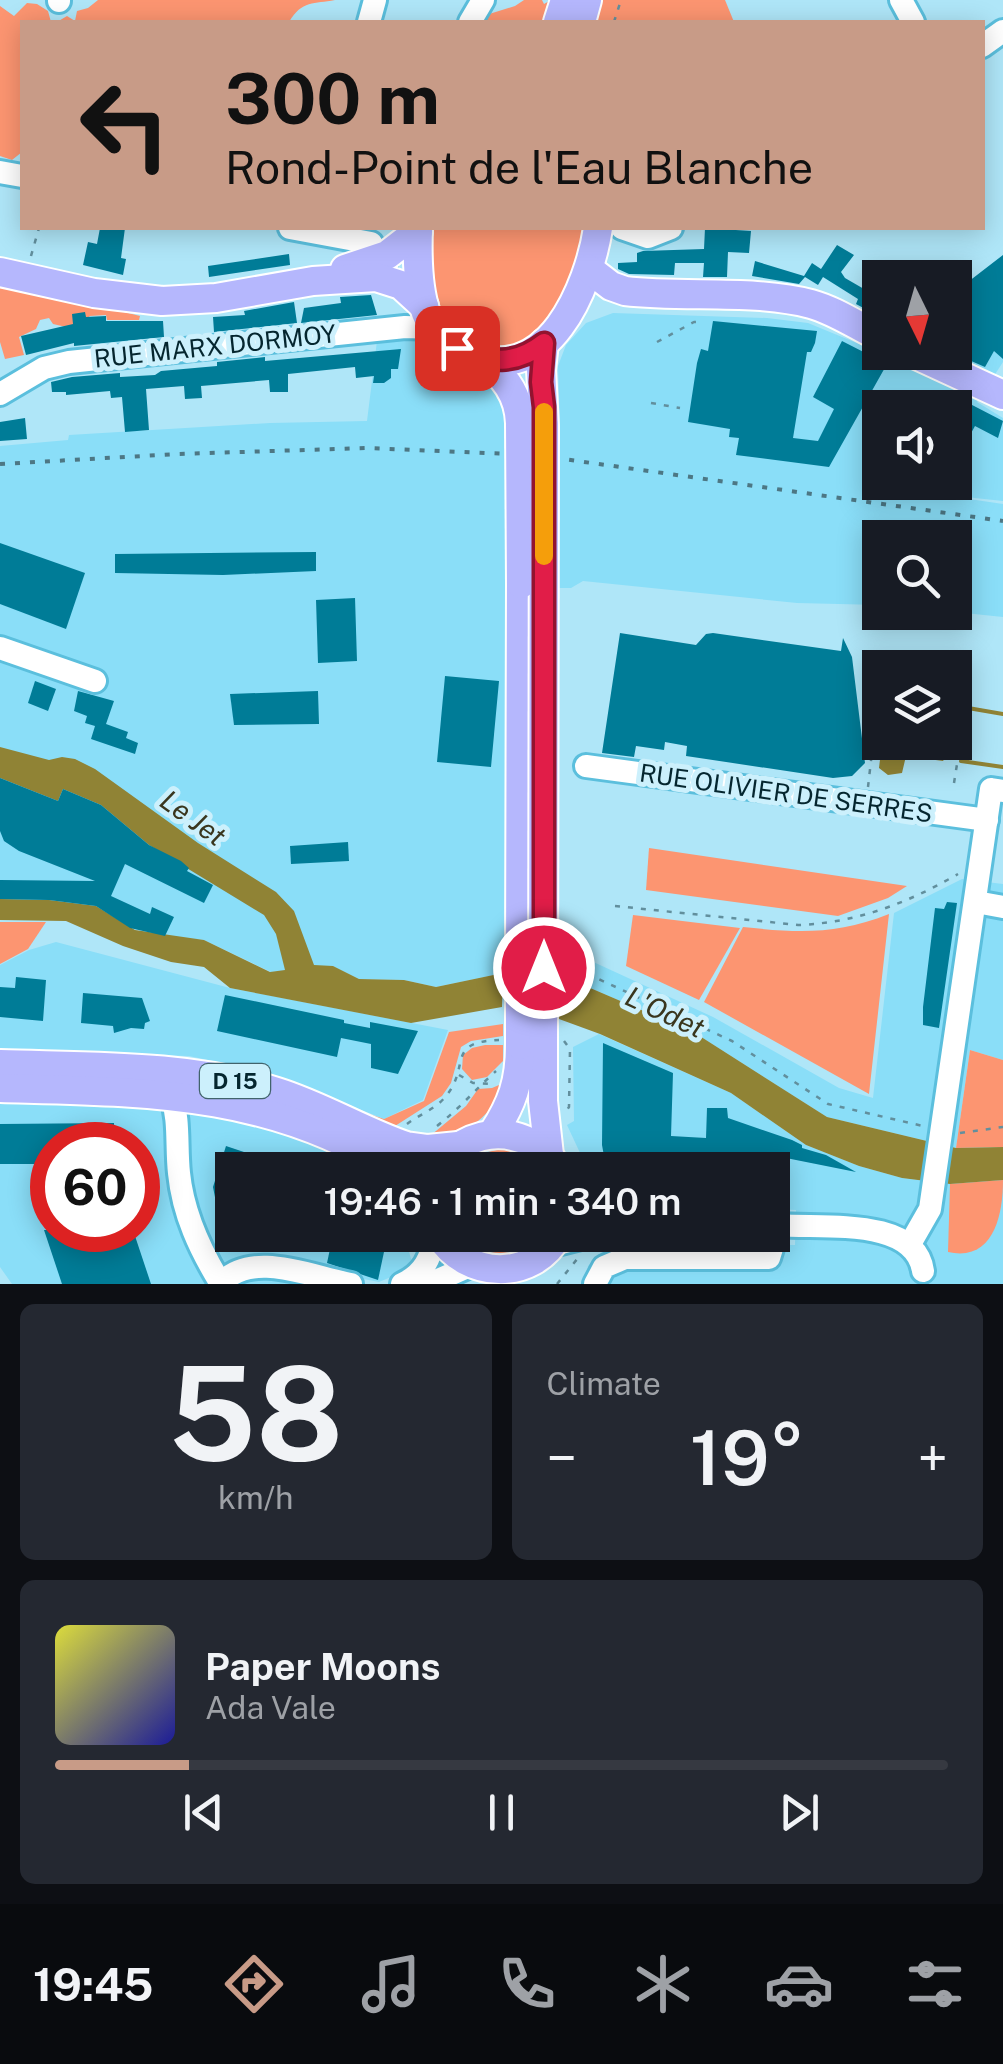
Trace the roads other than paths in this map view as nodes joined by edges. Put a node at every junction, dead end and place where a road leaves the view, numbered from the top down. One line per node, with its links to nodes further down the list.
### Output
1 (588, 0): 2 (main road)
2 (566, 16)
3 (301, 230): 9 (street)
4 (417, 230): 9 (main road)
5 (418, 230): 13 (main road)
6 (598, 230): 10 (main road)
7 (628, 230): 8 (street)
8 (666, 230)
9 (368, 242): 12 (main road); 13 (street)
10 (589, 269): 14 (main road); 15 (main road)
11 (13, 275): 12 (main road)
12 (295, 283): 13 (main road)
13 (426, 306): 18 (main road); 20 (street, RUE MARX DORMOY)
14 (703, 310): 15 (main road); 16 (main road)
15 (569, 315): 17 (main road)
16 (862, 329)
17 (544, 343): 18 (main road); 22 (main road)
18 (480, 358): 22 (main road)
19 (946, 370): 21 (main road)
20 (2, 393)
21 (999, 393)
22 (532, 425): 30 (main road, bridge)
23 (0, 648): 24 (street)
24 (95, 682)
25 (586, 766): 27 (street, RUE OLIVIER DE SERRES)
26 (1003, 791): 27 (street)
27 (987, 820): 28 (street)
28 (976, 902): 29 (street); 45 (street)
29 (1003, 907)
30 (531, 1043): 35 (main road); 43 (main road)
31 (0, 1064): 39 (main road, D 15)
32 (0, 1088): 33 (main road, D 15)
33 (171, 1094): 34 (main road, D 15); 36 (street)
34 (212, 1100): 36 (street); 38 (main road, D 15)
35 (492, 1134): 37 (main road); 42 (main road)
36 (180, 1138): 46 (street)
37 (458, 1146): 40 (main road, D 15); 41 (main road)
38 (382, 1152)
39 (388, 1152)
40 (414, 1152)
41 (453, 1152)
42 (542, 1152)
43 (552, 1152)
44 (790, 1224): 45 (street)
45 (915, 1238): 53 (street)
46 (202, 1252): 55 (street); 56 (street)
47 (431, 1252): 59 (street)
48 (452, 1252): 52 (main road)
49 (541, 1252): 52 (main road)
50 (551, 1252): 61 (main road)
51 (772, 1252): 62 (street)
52 (489, 1273): 60 (street)
53 (922, 1277)
54 (338, 1283): 56 (street)
55 (210, 1284)
56 (221, 1284)
57 (247, 1284): 58 (street)
58 (296, 1284)
59 (402, 1284)
60 (430, 1284)
61 (545, 1284)
62 (595, 1284)

